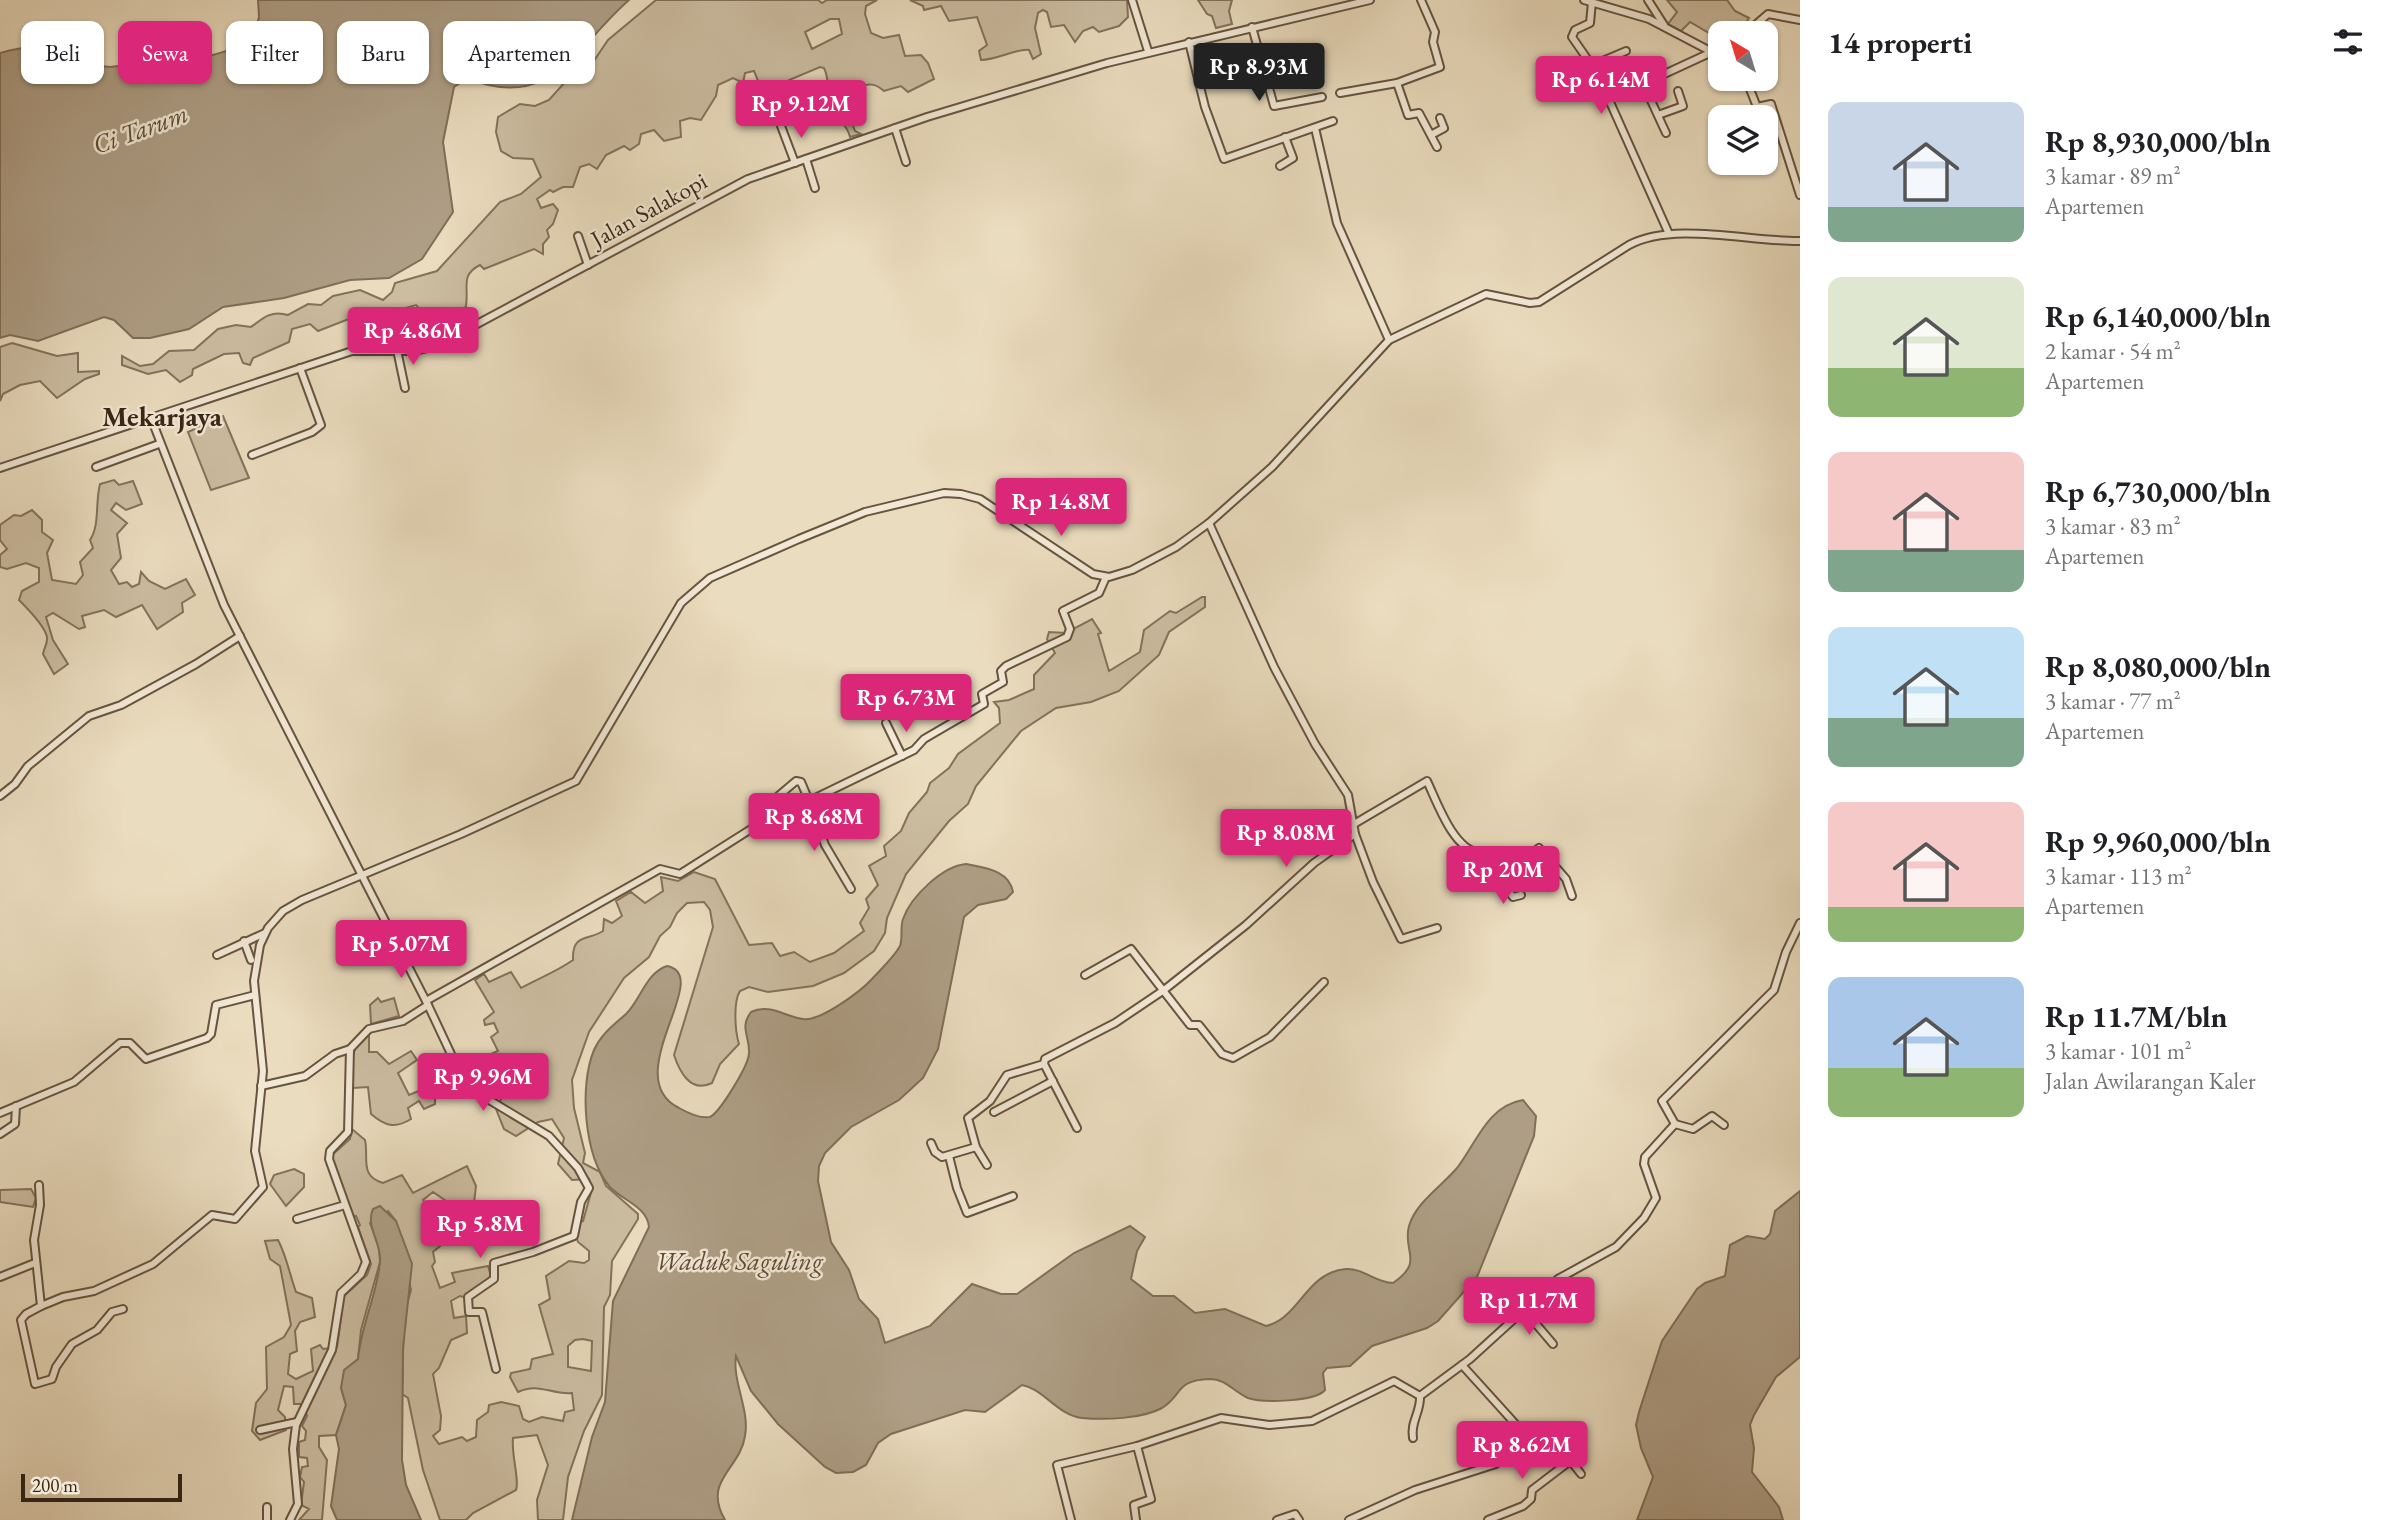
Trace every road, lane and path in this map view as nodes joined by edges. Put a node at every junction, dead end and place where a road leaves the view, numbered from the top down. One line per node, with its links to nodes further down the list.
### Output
1 (1132, 0): 15 (street)
2 (1330, 0): 8 (street)
3 (1370, 0): 8 (street, Jalan Salakopi)
4 (1421, 0): 20 (street)
5 (1584, 0): 7 (street)
6 (1648, 0): 11 (street)
7 (1592, 2): 11 (street); 18 (street)
8 (1333, 8): 12 (street, Jalan Salakopi)
9 (1800, 20): 10 (street)
10 (1760, 21)
11 (1665, 26): 14 (street)
12 (1252, 27): 13 (street, Jalan Salakopi); 24 (street)
13 (1189, 42): 15 (street, Jalan Salakopi); 34 (street)
14 (1708, 50)
15 (1147, 51): 30 (street, Jalan Salakopi)
16 (1626, 51): 18 (street)
17 (1708, 54): 19 (street)
18 (1593, 65): 25 (street)
19 (1642, 81): 25 (street); 26 (street)
20 (1397, 83): 23 (street); 33 (street)
21 (1678, 91): 26 (street)
22 (1751, 91): 41 (street)
23 (1340, 93)
24 (1322, 97)
25 (1608, 100): 42 (street)
26 (1658, 115): 32 (street)
27 (1440, 118): 33 (street)
28 (1333, 121): 31 (street)
29 (781, 126): 38 (street)
30 (895, 128): 36 (street, Jalan Salakopi); 37 (street)
31 (1315, 128): 34 (street); 46 (street)
32 (1666, 133)
33 (1431, 135): 35 (street)
34 (1285, 137): 39 (street)
35 (1437, 147)
36 (806, 159): 38 (street, Jalan Salakopi); 40 (street)
37 (906, 162)
38 (795, 163): 45 (street, Jalan Salakopi)
39 (1280, 166)
40 (815, 188)
41 (1800, 195)
42 (1669, 234): 44 (street); 46 (street)
43 (578, 236): 45 (street)
44 (1800, 241)
45 (587, 265): 47 (street, Jalan Salakopi)
46 (1389, 340): 55 (street)
47 (397, 350): 48 (street, Jalan Salakopi); 49 (street)
48 (300, 368): 50 (street, Jalan Salakopi); 52 (street)
49 (405, 388)
50 (151, 418): 51 (street); 54 (street, Jalan Salakopi)
51 (159, 444): 53 (street); 57 (street)
52 (252, 455)
53 (96, 467)
54 (0, 468)
55 (1209, 523): 56 (street); 62 (street)
56 (1106, 577): 59 (street); 64 (street)
57 (240, 636): 60 (street); 64 (street)
58 (886, 723): 59 (street)
59 (902, 756): 61 (street)
60 (0, 796)
61 (809, 801): 66 (street); 79 (street)
62 (1354, 824): 63 (street); 65 (street)
63 (1355, 834): 70 (street); 77 (street)
64 (362, 876): 71 (street); 79 (street)
65 (1499, 877): 67 (street); 68 (street)
66 (851, 889)
67 (1521, 895)
68 (1572, 896)
69 (1800, 923): 87 (street)
70 (1437, 928)
71 (265, 933): 72 (street); 78 (street)
72 (244, 941): 73 (street); 74 (street)
73 (217, 955)
74 (251, 960)
75 (1085, 975): 77 (street)
76 (1324, 982): 77 (street)
77 (1164, 990): 81 (street)
78 (255, 995): 83 (street); 84 (street)
79 (427, 1003): 80 (street); 106 (street)
80 (350, 1049): 83 (street); 97 (street)
81 (1044, 1064): 82 (street); 92 (street)
82 (1053, 1081): 85 (street); 89 (street)
83 (261, 1086): 101 (street)
84 (16, 1106): 86 (street); 90 (street)
85 (994, 1112)
86 (0, 1113)
87 (1675, 1124): 88 (street); 103 (street)
88 (1724, 1125)
89 (1077, 1128)
90 (0, 1134)
91 (931, 1143): 93 (street)
92 (976, 1147): 93 (street); 94 (street)
93 (949, 1156): 96 (street)
94 (986, 1166)
95 (39, 1185): 99 (street)
96 (1013, 1196)
97 (345, 1205): 98 (street); 108 (street)
98 (297, 1219)
99 (35, 1263): 100 (street); 101 (street)
100 (0, 1277)
101 (41, 1306): 102 (street)
102 (123, 1308)
103 (1525, 1311): 104 (street); 105 (street)
104 (1553, 1344)
105 (1462, 1366): 107 (street); 111 (street)
106 (496, 1369)
107 (1420, 1396): 110 (street); 112 (street)
108 (297, 1422): 109 (street); 117 (street)
109 (260, 1430)
110 (1413, 1438)
111 (1528, 1438): 113 (street); 122 (street)
112 (1138, 1446): 118 (street); 119 (street)
113 (1570, 1461): 114 (street); 123 (street)
114 (1581, 1474)
115 (267, 1507): 116 (street)
116 (267, 1520)
117 (290, 1520)
118 (1071, 1520)
119 (1136, 1520)
120 (1277, 1520): 121 (street)
121 (1299, 1520)
122 (1349, 1520)
123 (1488, 1520)

